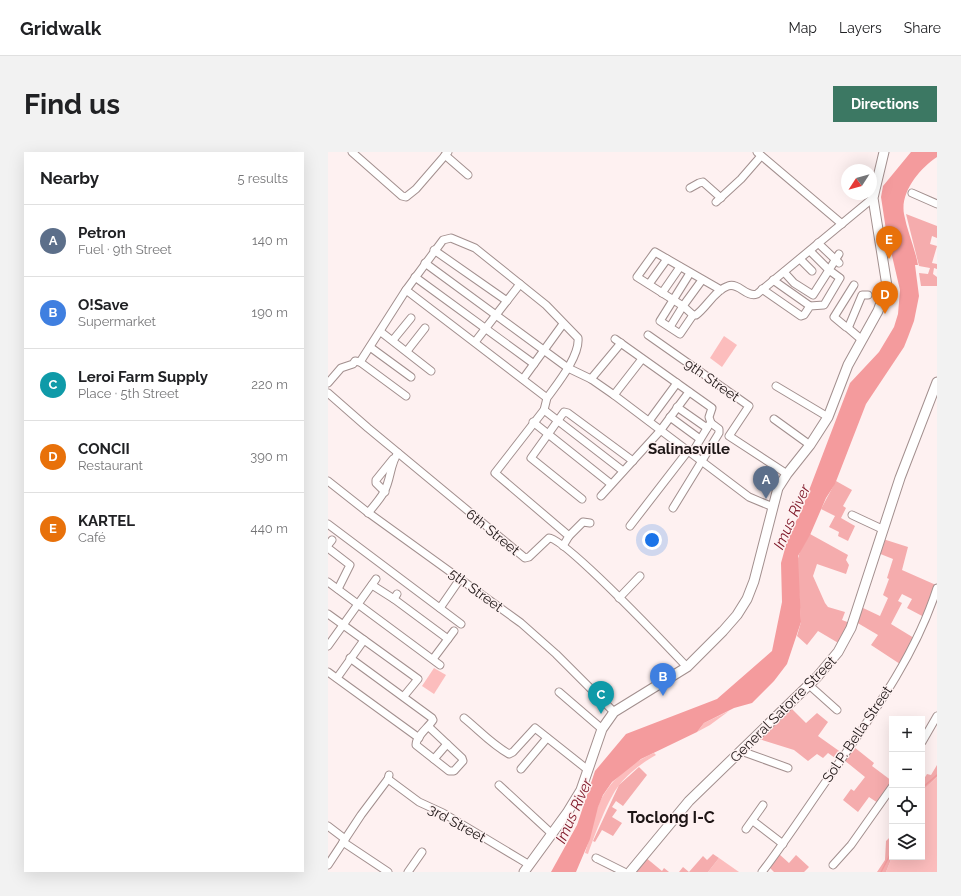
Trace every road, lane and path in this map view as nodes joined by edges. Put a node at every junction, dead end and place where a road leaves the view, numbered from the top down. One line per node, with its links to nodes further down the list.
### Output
1 (352, 152): 3 (street)
2 (884, 152): 6 (main road)
3 (446, 153): 5 (street)
4 (759, 154): 7 (street); 12 (street)
5 (468, 175)
6 (877, 181)
7 (690, 188)
8 (912, 193): 11 (street)
9 (871, 200): 12 (street)
10 (873, 200): 52 (main road)
11 (937, 204)
12 (842, 224): 13 (street)
13 (818, 243): 15 (street); 19 (street)
14 (434, 250): 20 (street); 29 (street); 38 (street)
15 (810, 250): 18 (street); 22 (street)
16 (839, 254): 19 (street)
17 (667, 259): 21 (street); 30 (street); 30 (street)
18 (800, 259): 23 (street); 24 (street)
19 (837, 262): 22 (street)
20 (425, 263): 26 (street); 41 (street)
21 (680, 267): 25 (street); 35 (street)
22 (829, 270): 24 (street); 40 (street)
23 (812, 271)
24 (784, 272): 28 (street)
25 (690, 273): 27 (street); 37 (street)
26 (415, 277): 33 (street); 47 (street)
27 (702, 280): 34 (street); 39 (street)
28 (773, 280): 32 (street); 40 (street)
29 (520, 284): 38 (street); 44 (street)
30 (649, 284): 35 (street)
31 (854, 285): 48 (street)
32 (762, 289): 34 (street); 40 (street)
33 (406, 290): 49 (street); 53 (street)
34 (721, 290): 42 (street)
35 (662, 293): 37 (street)
36 (868, 295): 48 (street)
37 (673, 300): 39 (street); 45 (street)
38 (507, 301): 41 (street)
39 (683, 306): 42 (street); 45 (street)
40 (810, 306)
41 (496, 315): 47 (street); 56 (street)
42 (693, 315): 45 (street)
43 (411, 318): 51 (street)
44 (563, 324): 56 (street); 60 (street)
45 (670, 327)
46 (425, 328): 55 (street)
47 (486, 328): 53 (street); 59 (street)
48 (848, 328): 52 (street)
49 (381, 332): 51 (street); 54 (street)
50 (648, 335): 94 (street, 9th Street)
51 (393, 340): 55 (street)
52 (862, 340): 78 (main road)
53 (475, 342): 63 (street)
54 (370, 347): 58 (street); 62 (street)
55 (406, 351): 61 (street)
56 (544, 351): 59 (street); 60 (street)
57 (642, 359): 64 (street); 67 (street); 71 (street)
58 (360, 362): 66 (street); 72 (street)
59 (534, 364): 63 (street)
60 (568, 368): 64 (street); 73 (street)
61 (432, 371)
62 (411, 377)
63 (523, 379): 73 (street)
64 (591, 379): 71 (street)
65 (937, 382): 74 (main road, General Satorre Street)
66 (328, 383)
67 (677, 383): 69 (street); 80 (street)
68 (776, 386): 78 (street)
69 (689, 392): 75 (street); 83 (street)
70 (328, 393): 89 (street, 6th Street)
71 (614, 395): 80 (street)
72 (406, 396)
73 (547, 398): 76 (street)
74 (934, 399): 107 (main road, General Satorre Street)
75 (677, 407): 77 (street); 83 (street)
76 (544, 410): 81 (street); 82 (street)
77 (670, 417): 84 (street); 86 (street)
78 (828, 417): 87 (main road)
79 (774, 419): 87 (street)
80 (649, 421): 84 (street)
81 (533, 422): 85 (street); 108 (street)
82 (557, 422): 85 (street); 91 (street); 93 (street)
83 (709, 425): 86 (street); 92 (street)
84 (660, 431): 88 (street); 91 (street)
85 (549, 434): 96 (street); 99 (street)
86 (700, 440): 88 (street)
87 (810, 445): 94 (main road)
88 (690, 452): 92 (street); 106 (street)
89 (398, 453): 90 (street); 109 (street, 6th Street)
90 (393, 459): 97 (street); 97 (street)
91 (633, 461): 93 (street)
92 (702, 462): 100 (street); 101 (street)
93 (623, 471): 96 (street)
94 (787, 474): 100 (main road)
95 (328, 481): 102 (street, 5th Street)
96 (612, 484): 98 (street)
97 (385, 492): 102 (street)
98 (601, 496)
99 (582, 499)
100 (773, 507): 129 (main road)
101 (674, 508)
102 (368, 513): 112 (street, 5th Street)
103 (852, 515): 107 (street)
104 (590, 523): 108 (street)
105 (328, 524): 118 (street)
106 (630, 526)
107 (882, 529): 132 (main road, General Satorre Street)
108 (569, 536): 109 (street)
109 (563, 546): 116 (street, 6th Street)
110 (328, 548): 115 (street)
111 (640, 576): 116 (street)
112 (460, 579): 118 (street); 136 (street, 5th Street)
113 (328, 582): 115 (street)
114 (937, 588): 158 (street, Sol P. Bella Street)
115 (338, 589): 117 (street)
116 (619, 598): 129 (street, 6th Street)
117 (358, 604): 121 (street); 123 (street); 127 (street)
118 (440, 608): 120 (street)
119 (328, 614): 121 (street)
120 (461, 624)
121 (344, 625): 124 (street); 125 (street)
122 (454, 631): 123 (street)
123 (448, 639): 127 (street)
124 (364, 640): 126 (street); 134 (street)
125 (328, 646)
126 (350, 658): 131 (street); 134 (street)
127 (433, 659): 128 (street)
128 (440, 664)
129 (687, 667): 136 (main road)
130 (328, 672): 131 (street)
131 (337, 678): 142 (street)
132 (809, 686): 135 (street); 145 (main road, General Satorre Street)
133 (559, 692): 140 (street)
134 (404, 696): 139 (street)
135 (837, 710)
136 (614, 712): 140 (main road)
137 (937, 716): 141 (street)
138 (464, 718): 143 (street)
139 (428, 727): 142 (street); 144 (street)
140 (602, 729): 149 (main road)
141 (925, 737)
142 (419, 738): 146 (street)
143 (547, 738): 148 (street); 149 (street)
144 (447, 744): 146 (street); 146 (street)
145 (741, 751): 147 (street); 167 (main road, General Satorre Street)
146 (434, 759)
147 (788, 768)
148 (521, 769)
149 (588, 770): 156 (main road)
150 (499, 785): 156 (street)
151 (891, 788): 162 (street)
152 (763, 805): 153 (street)
153 (753, 821): 155 (street); 158 (street)
154 (328, 826): 157 (street)
155 (746, 829)
156 (552, 833): 163 (main road)
157 (344, 841): 161 (street); 163 (street, 3rd Street); 164 (street)
158 (783, 844): 168 (street, Sol P. Bella Street)
159 (422, 852): 165 (street)
160 (596, 858): 166 (street)
161 (328, 865)
162 (833, 865)
163 (526, 868)
164 (388, 872)
165 (408, 872)
166 (624, 872)
167 (630, 872)
168 (762, 872)

